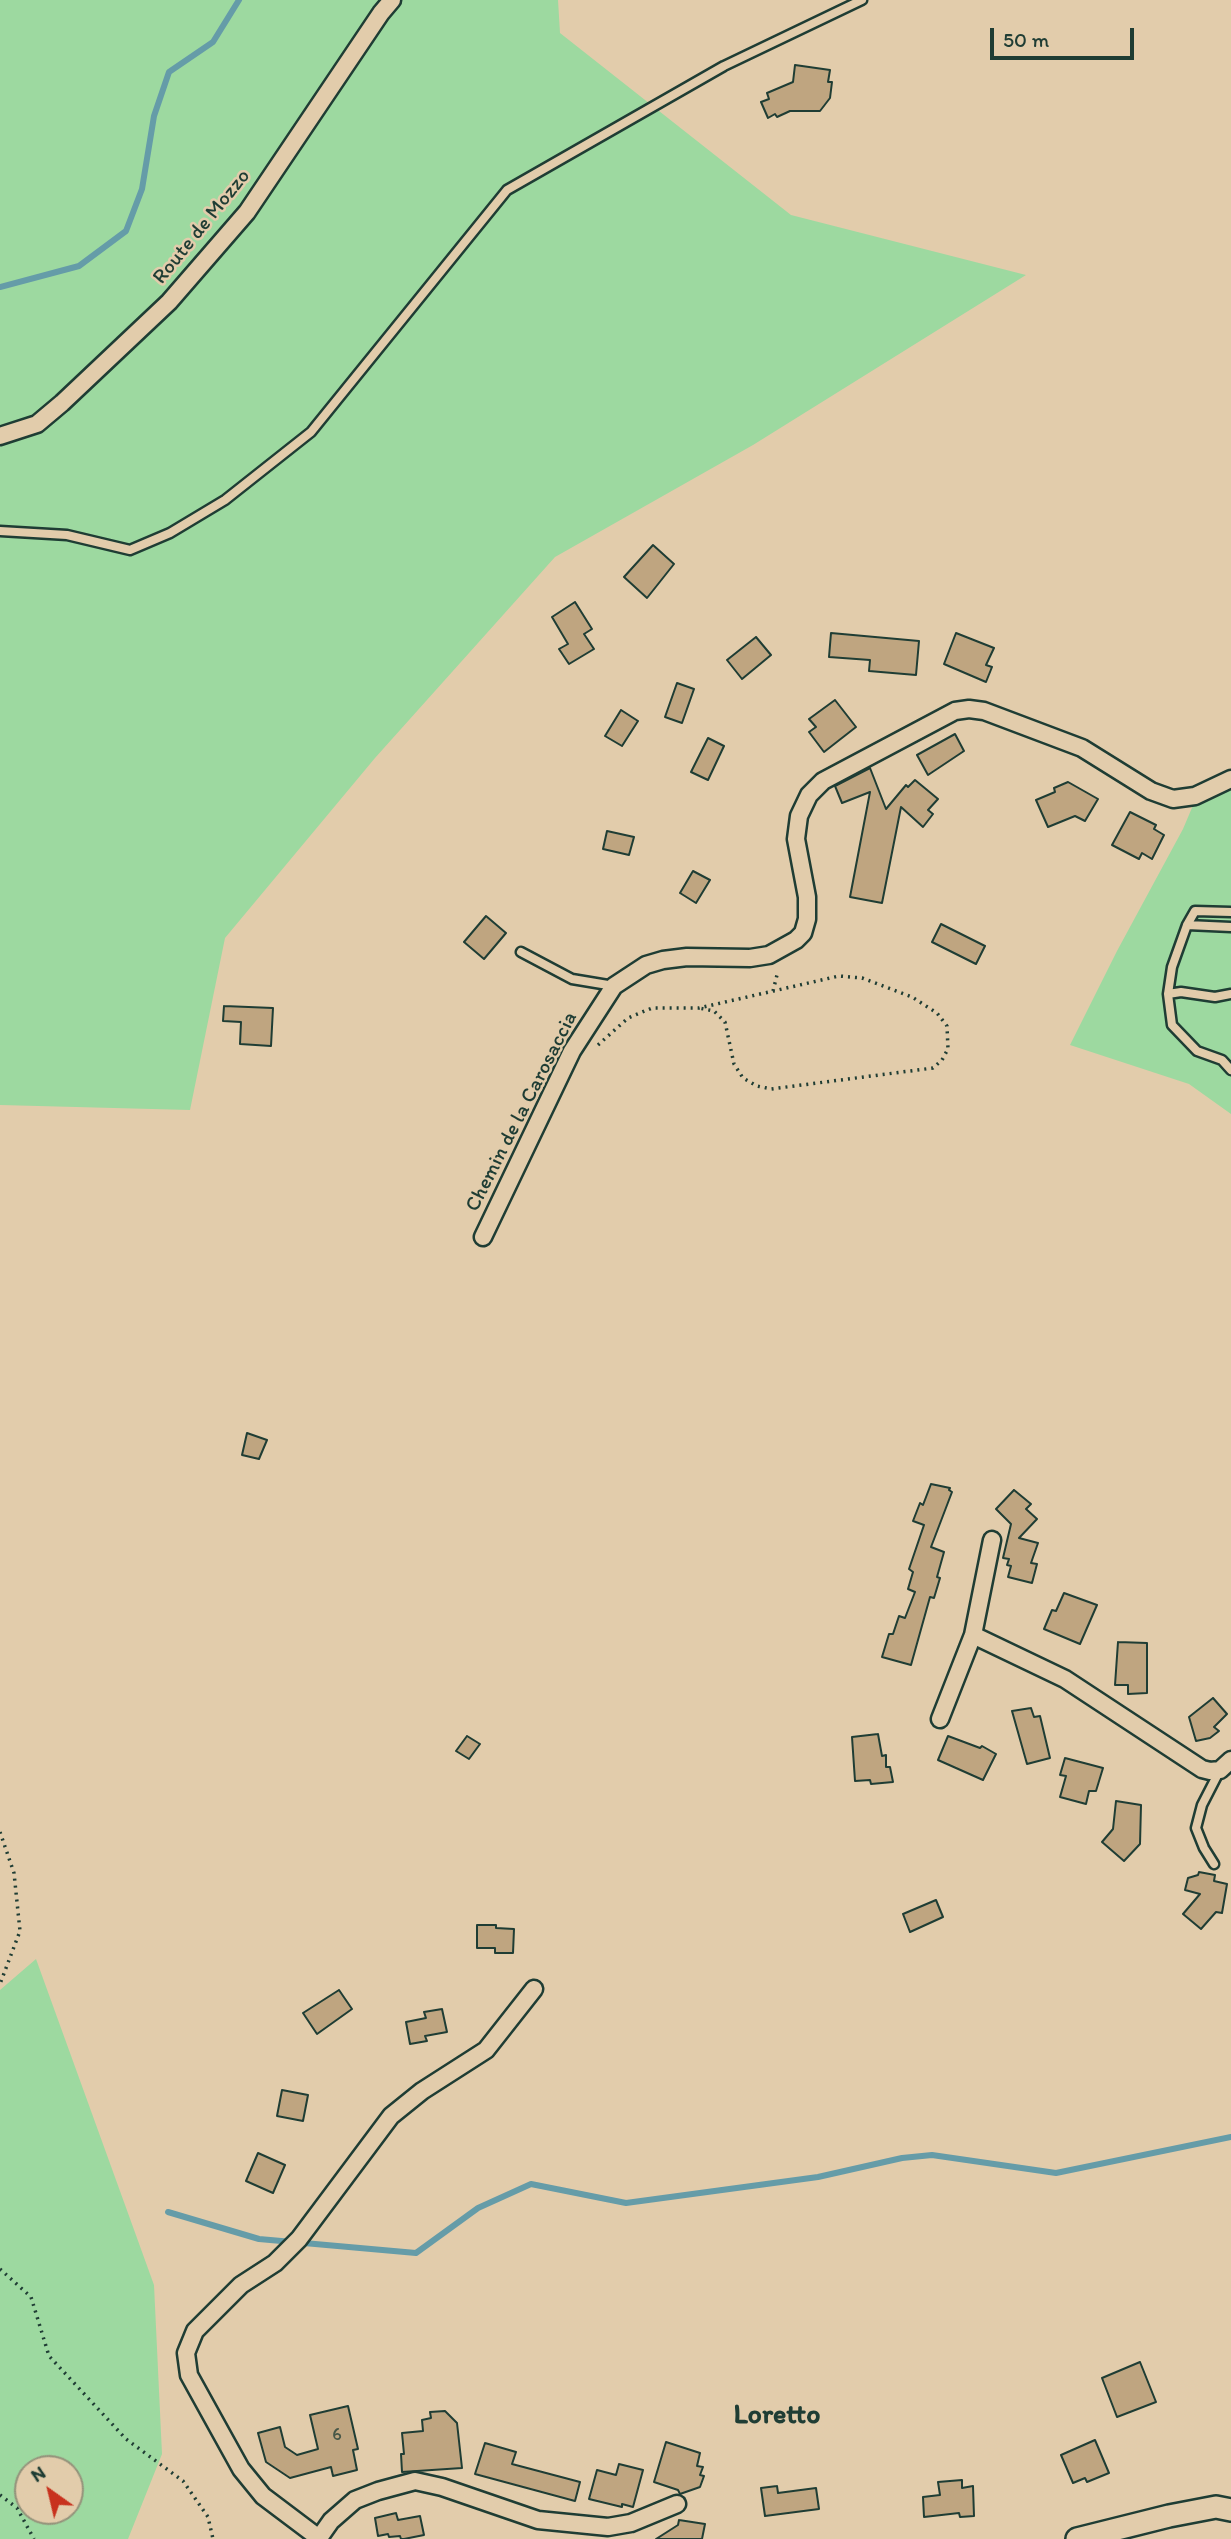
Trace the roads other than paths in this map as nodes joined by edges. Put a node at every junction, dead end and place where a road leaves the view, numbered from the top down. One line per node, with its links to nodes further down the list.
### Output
1 (392, 0): 3 (street, Route de Mozzo)
2 (862, 0): 4 (lane)
3 (0, 436)
4 (0, 531)
5 (1231, 779): 10 (street, Chemin de la Carosaccia)
6 (1231, 912): 7 (lane)
7 (1187, 925): 8 (lane); 11 (lane)
8 (1231, 927)
9 (521, 952): 10 (lane)
10 (614, 986): 16 (street, Chemin de la Carosaccia)
11 (1168, 994): 12 (lane); 14 (lane)
12 (1231, 995)
13 (1231, 1054): 14 (lane)
14 (1222, 1060): 15 (lane)
15 (1231, 1070)
16 (482, 1237)
17 (992, 1540): 18 (street)
18 (973, 1635): 19 (street); 20 (street)
19 (940, 1719)
20 (1226, 1765): 21 (lane)
21 (1213, 1864)
22 (534, 1989): 25 (street)
23 (677, 2504): 25 (street)
24 (1231, 2510): 26 (street)
25 (320, 2539)
26 (1077, 2539)

